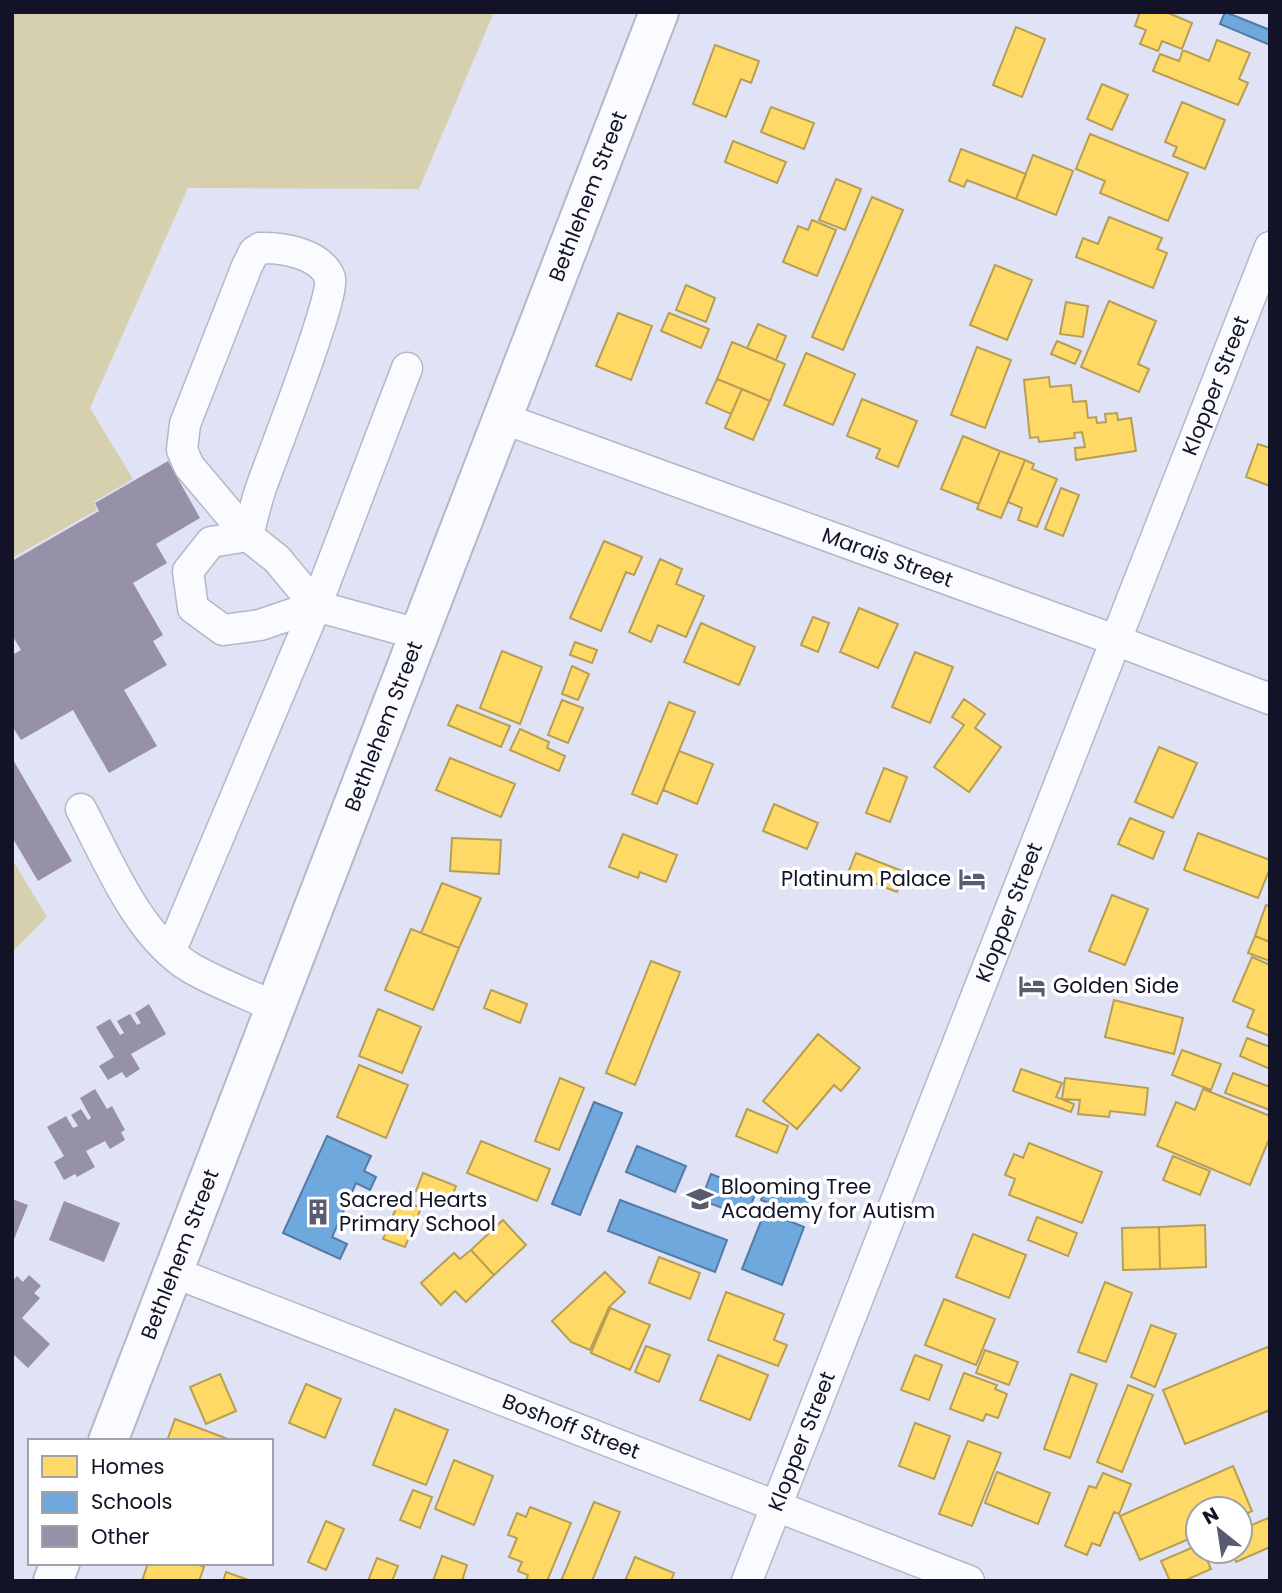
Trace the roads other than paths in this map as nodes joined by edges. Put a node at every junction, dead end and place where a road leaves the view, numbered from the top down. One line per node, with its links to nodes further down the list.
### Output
1 (659, 12): 4 (main road, Bethlehem Street)
2 (1270, 247): 8 (street, Klopper Street)
3 (407, 368): 6 (street)
4 (502, 418): 7 (main road, Bethlehem Street); 8 (street, Marais Street)
5 (248, 536): 5 (street); 6 (street); 6 (street)
6 (316, 606): 7 (street); 11 (street)
7 (418, 634): 12 (main road, Bethlehem Street)
8 (1115, 640): 9 (street, Marais Street); 15 (street, Klopper Street)
9 (1270, 699)
10 (80, 809): 11 (street)
11 (171, 950): 12 (street)
12 (275, 1007): 13 (main road, Bethlehem Street)
13 (173, 1272): 14 (main road, Bethlehem Street); 15 (street, Boshoff Street)
14 (109, 1439)
15 (776, 1506): 16 (street, Klopper Street); 17 (street, Boshoff Street)
16 (747, 1581)
17 (969, 1581)

